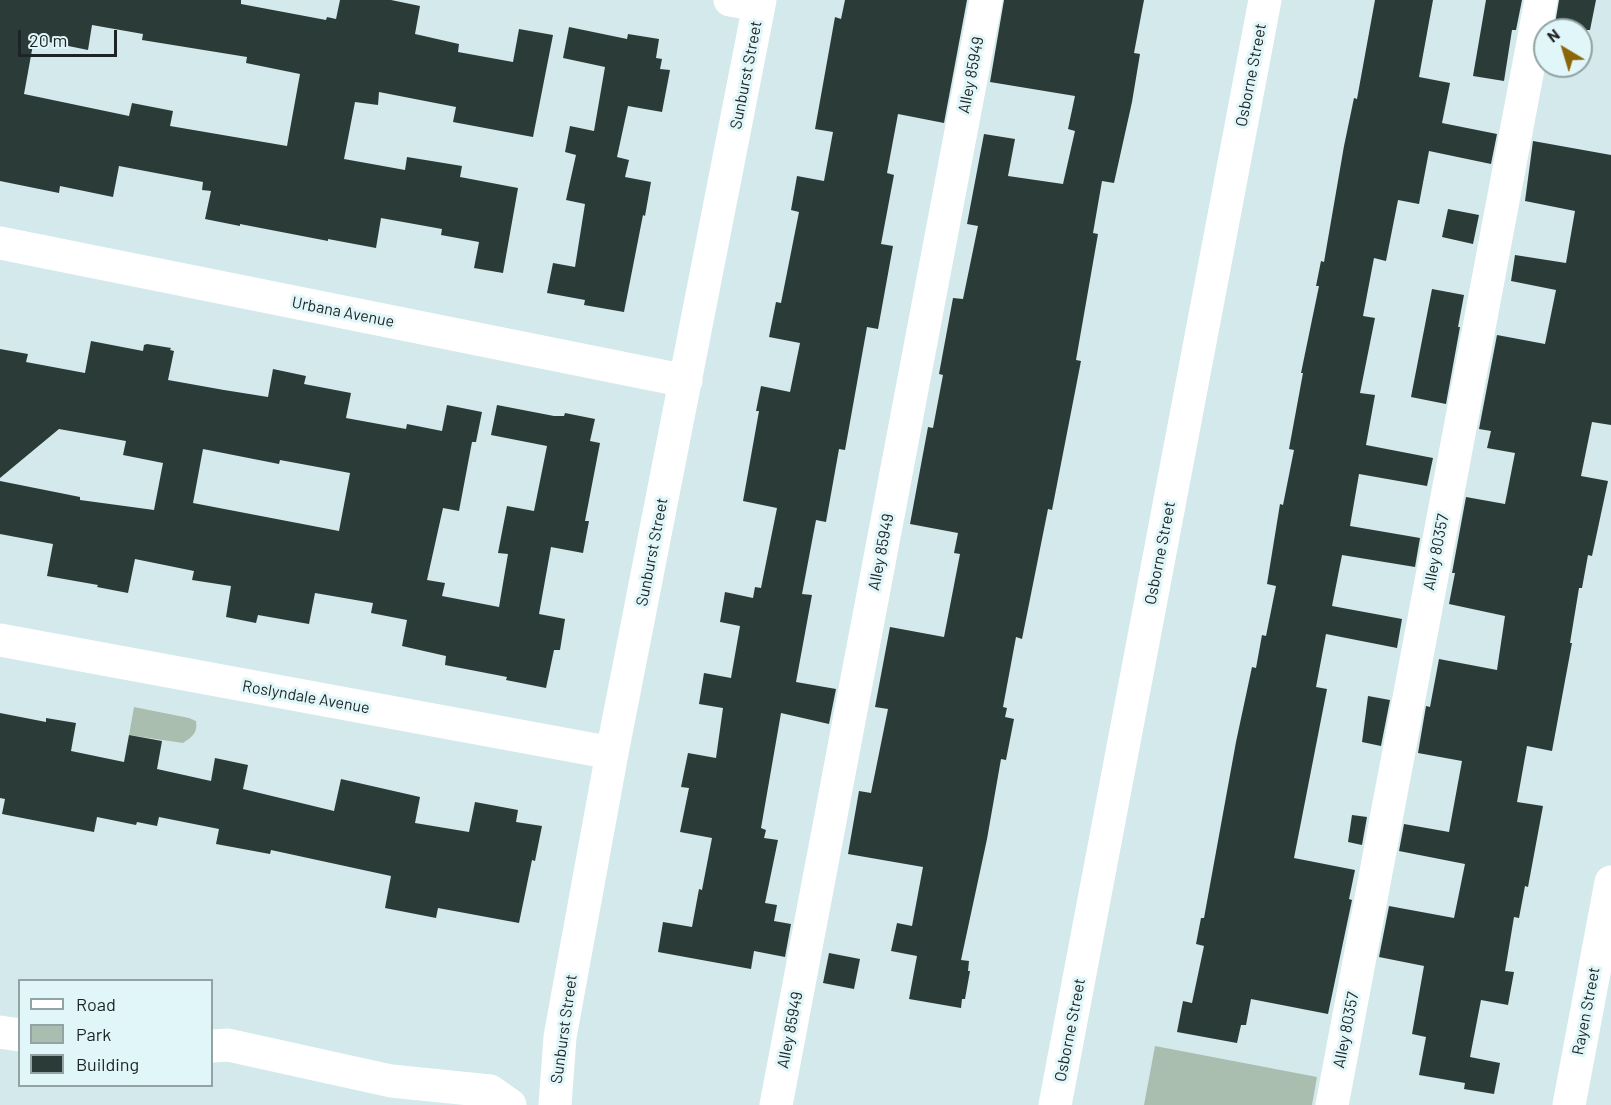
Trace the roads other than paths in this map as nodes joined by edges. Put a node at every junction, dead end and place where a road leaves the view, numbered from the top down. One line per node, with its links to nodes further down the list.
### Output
1 (986, 0): 15 (street, Alley 85949)
2 (1265, 0): 16 (street, Osborne Street)
3 (1541, 0): 17 (street, Alley 80357)
4 (750, 2): 6 (street, Sunburst Street)
5 (0, 243): 6 (street, Urbana Avenue)
6 (686, 381): 8 (street, Sunburst Street)
7 (0, 640): 8 (street, Roslyndale Avenue)
8 (612, 753): 14 (street, Sunburst Street)
9 (1609, 900): 18 (street, Rayen Street)
10 (0, 1032): 11 (street)
11 (18, 1035)
12 (213, 1046): 13 (street)
13 (510, 1105)
14 (555, 1105)
15 (776, 1105)
16 (1055, 1105)
17 (1332, 1105)
18 (1569, 1105)

